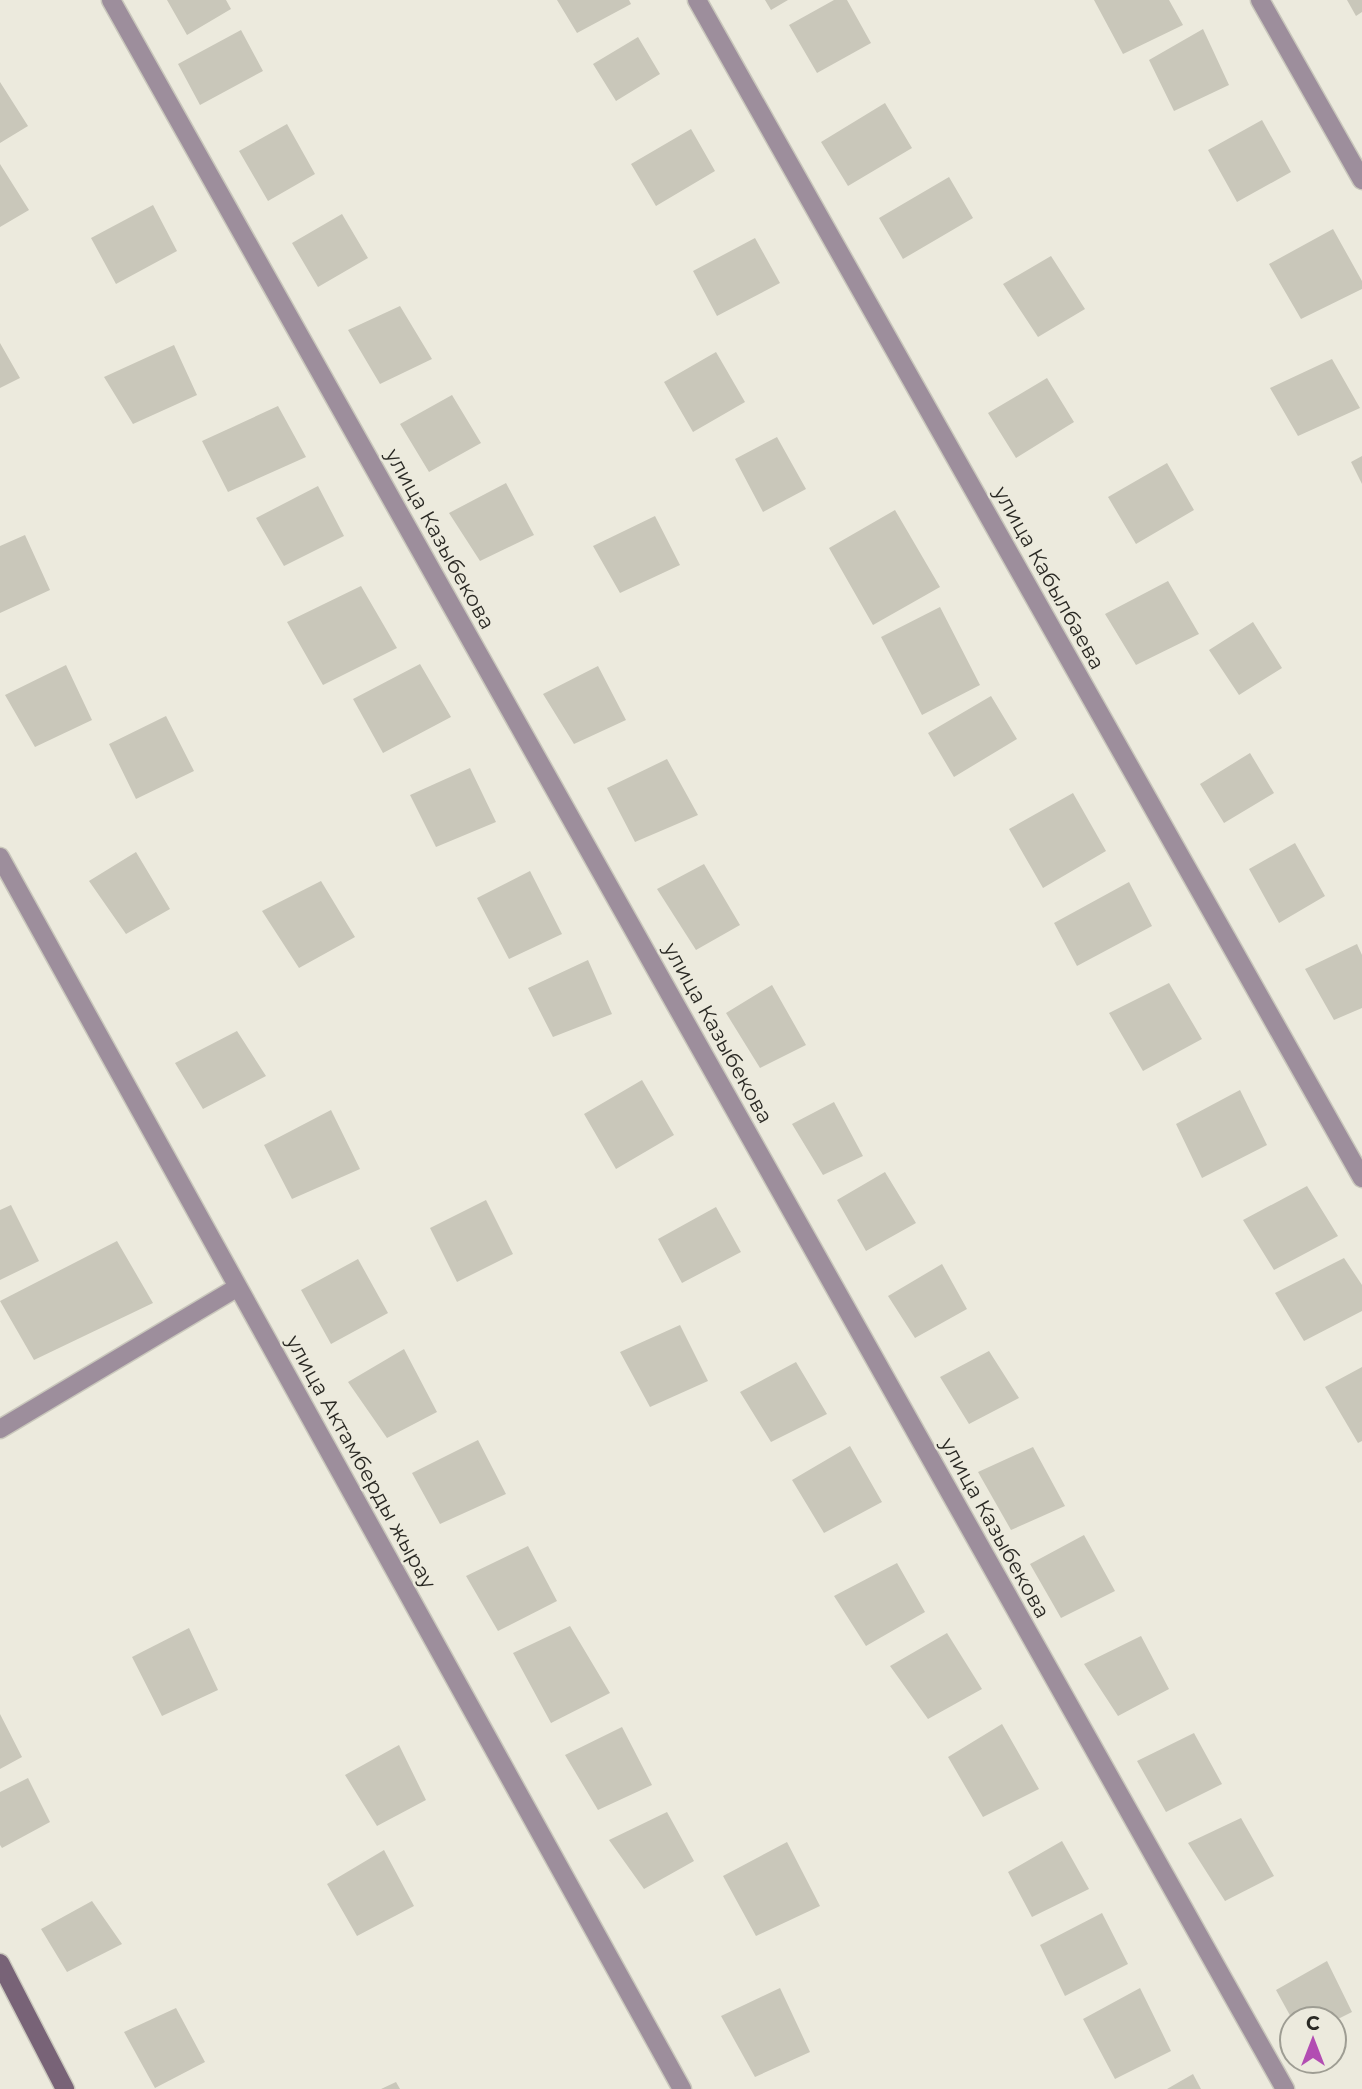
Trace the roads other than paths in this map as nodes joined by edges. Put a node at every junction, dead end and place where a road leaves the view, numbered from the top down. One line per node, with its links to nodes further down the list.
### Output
1 (111, 0): 12 (street, улица Казыбекова)
2 (697, 0): 6 (street, улица Кабылбаева)
3 (1260, 0): 4 (street)
4 (1362, 180)
5 (0, 857): 7 (street, улица Актамберды жырау)
6 (1362, 1178)
7 (238, 1287): 8 (street); 11 (street, улица Актамберды жырау)
8 (0, 1429)
9 (0, 1963): 10 (main road)
10 (65, 2089)
11 (682, 2089)
12 (1285, 2089)

